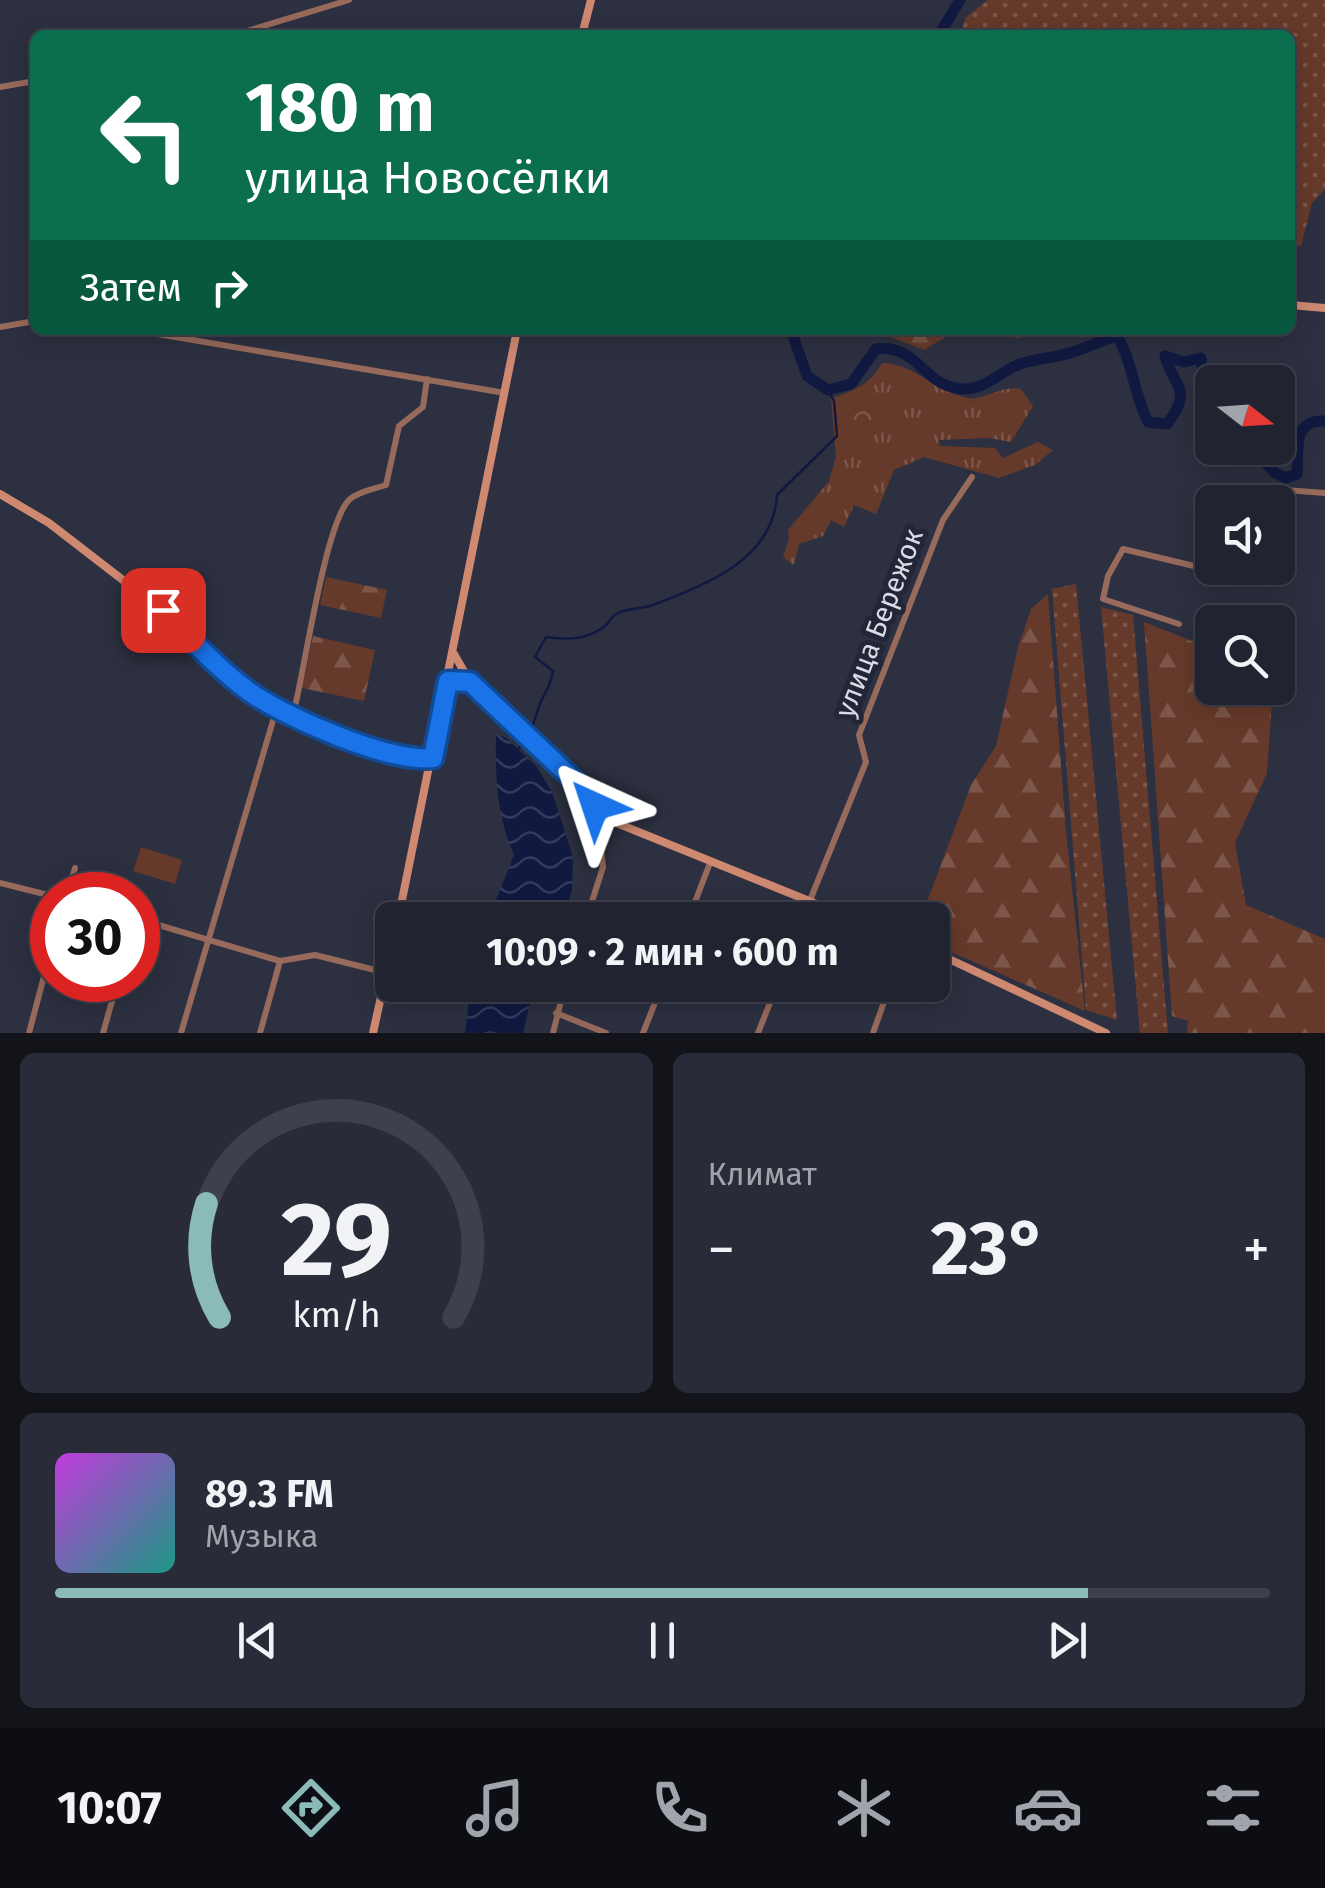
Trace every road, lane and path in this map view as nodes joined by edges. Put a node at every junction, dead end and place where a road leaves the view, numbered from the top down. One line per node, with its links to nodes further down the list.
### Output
1 (349, 0): 3 (street)
2 (591, 0): 4 (street)
3 (250, 30)
4 (583, 30)
5 (30, 81): 6 (street)
6 (0, 87)
7 (1295, 305): 8 (street)
8 (1325, 308)
9 (30, 322): 10 (street)
10 (0, 326)
11 (164, 335): 13 (street)
12 (516, 335): 14 (street)
13 (428, 379): 14 (street); 25 (street)
14 (505, 393): 21 (street)
15 (972, 477): 33 (street, улица Бережок)
16 (1295, 491): 17 (street)
17 (1325, 493)
18 (0, 494): 24 (street)
19 (1195, 566): 20 (street)
20 (1179, 624)
21 (454, 654): 22 (street); 23 (street)
22 (448, 681): 23 (street); 26 (street)
23 (470, 682): 27 (street)
24 (277, 707): 25 (street); 38 (street)
25 (293, 716): 26 (street)
26 (433, 758): 34 (street)
27 (596, 801): 28 (street); 35 (street)
28 (710, 863): 33 (street); 36 (street)
29 (75, 868): 30 (street)
30 (74, 872)
31 (0, 882): 32 (street)
32 (30, 890)
33 (808, 901)
34 (402, 902)
35 (592, 902)
36 (695, 902)
37 (160, 926): 38 (street)
38 (208, 939): 40 (street); 52 (street)
39 (950, 959): 60 (street)
40 (280, 961): 41 (street); 53 (street)
41 (375, 970)
42 (37, 1002): 50 (street)
43 (111, 1002): 51 (street)
44 (380, 1002): 54 (street)
45 (560, 1002): 49 (street)
46 (655, 1002): 57 (street)
47 (770, 1002): 58 (street)
48 (884, 1002): 59 (street)
49 (556, 1014): 55 (street); 56 (street)
50 (29, 1033)
51 (102, 1033)
52 (180, 1033)
53 (260, 1033)
54 (373, 1033)
55 (553, 1033)
56 (606, 1033)
57 (643, 1033)
58 (758, 1033)
59 (873, 1033)
60 (1106, 1033)

